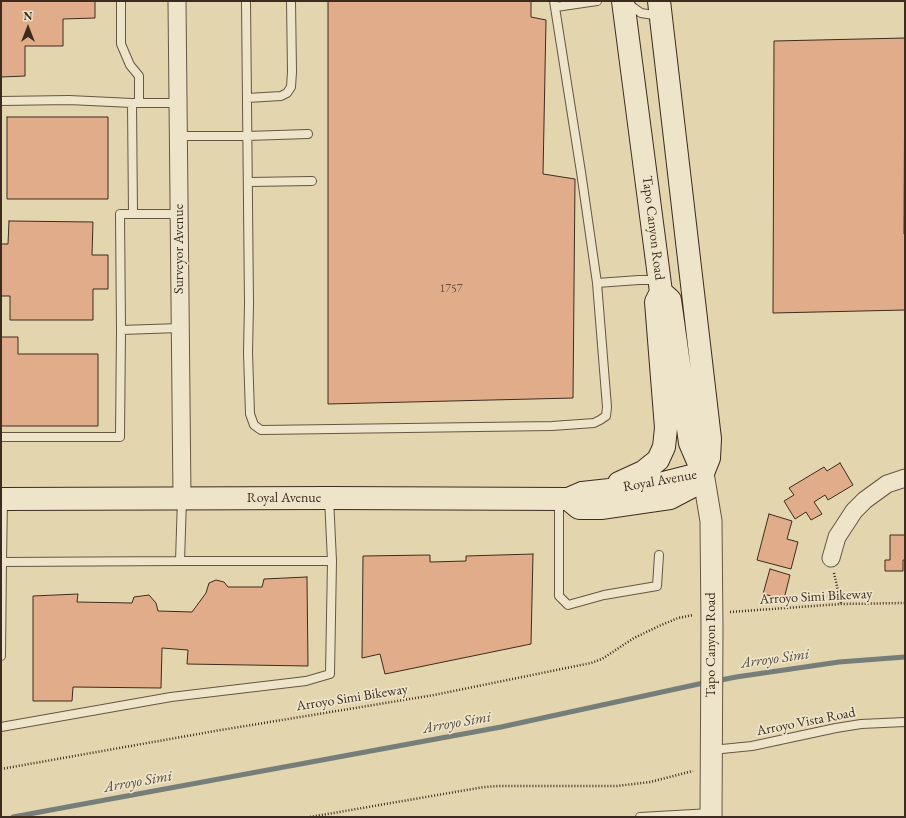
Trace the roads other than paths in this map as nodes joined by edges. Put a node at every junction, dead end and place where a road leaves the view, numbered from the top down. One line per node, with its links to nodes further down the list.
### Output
1 (120, 1): 11 (lane)
2 (177, 1): 12 (street, Surveyor Avenue)
3 (246, 1): 9 (lane)
4 (291, 1): 9 (lane)
5 (597, 1): 7 (lane)
6 (624, 1): 8 (lane); 21 (main road, Tapo Canyon Road)
7 (555, 4): 20 (lane)
8 (660, 9): 25 (main road, Tapo Canyon Road)
9 (247, 98): 15 (lane)
10 (1, 101): 11 (lane)
11 (136, 103): 12 (lane); 18 (lane)
12 (178, 103): 14 (street, Surveyor Avenue)
13 (308, 134): 15 (lane)
14 (179, 136): 15 (lane); 19 (street, Surveyor Avenue)
15 (247, 136): 17 (lane)
16 (312, 181): 17 (lane)
17 (248, 182): 20 (lane)
18 (133, 214): 19 (lane); 23 (lane)
19 (179, 214): 22 (street, Surveyor Avenue)
20 (597, 283): 21 (lane)
21 (661, 286): 25 (main road, Tapo Canyon Road); 27 (main road)
22 (180, 328): 23 (lane); 28 (street, Surveyor Avenue)
23 (120, 330): 24 (lane)
24 (1, 437)
25 (704, 473): 27 (main road, Royal Avenue); 31 (main road, Royal Avenue); 40 (street, Tapo Canyon Road)
26 (905, 478): 33 (street)
27 (601, 490): 31 (main road, Royal Avenue)
28 (182, 498): 29 (main road, Royal Avenue); 30 (main road, Royal Avenue); 34 (lane)
29 (329, 498): 31 (main road, Royal Avenue); 35 (lane)
30 (2, 499): 36 (lane)
31 (563, 499): 32 (lane)
32 (659, 555)
33 (831, 558)
34 (180, 561): 35 (lane); 36 (lane)
35 (332, 561): 39 (lane)
36 (1, 562): 37 (lane)
37 (1, 656)
38 (905, 722): 40 (lane, Arroyo Vista Road)
39 (1, 727)
40 (711, 741): 41 (street, Tapo Canyon Road)
41 (711, 815): 42 (lane)
42 (640, 817)

